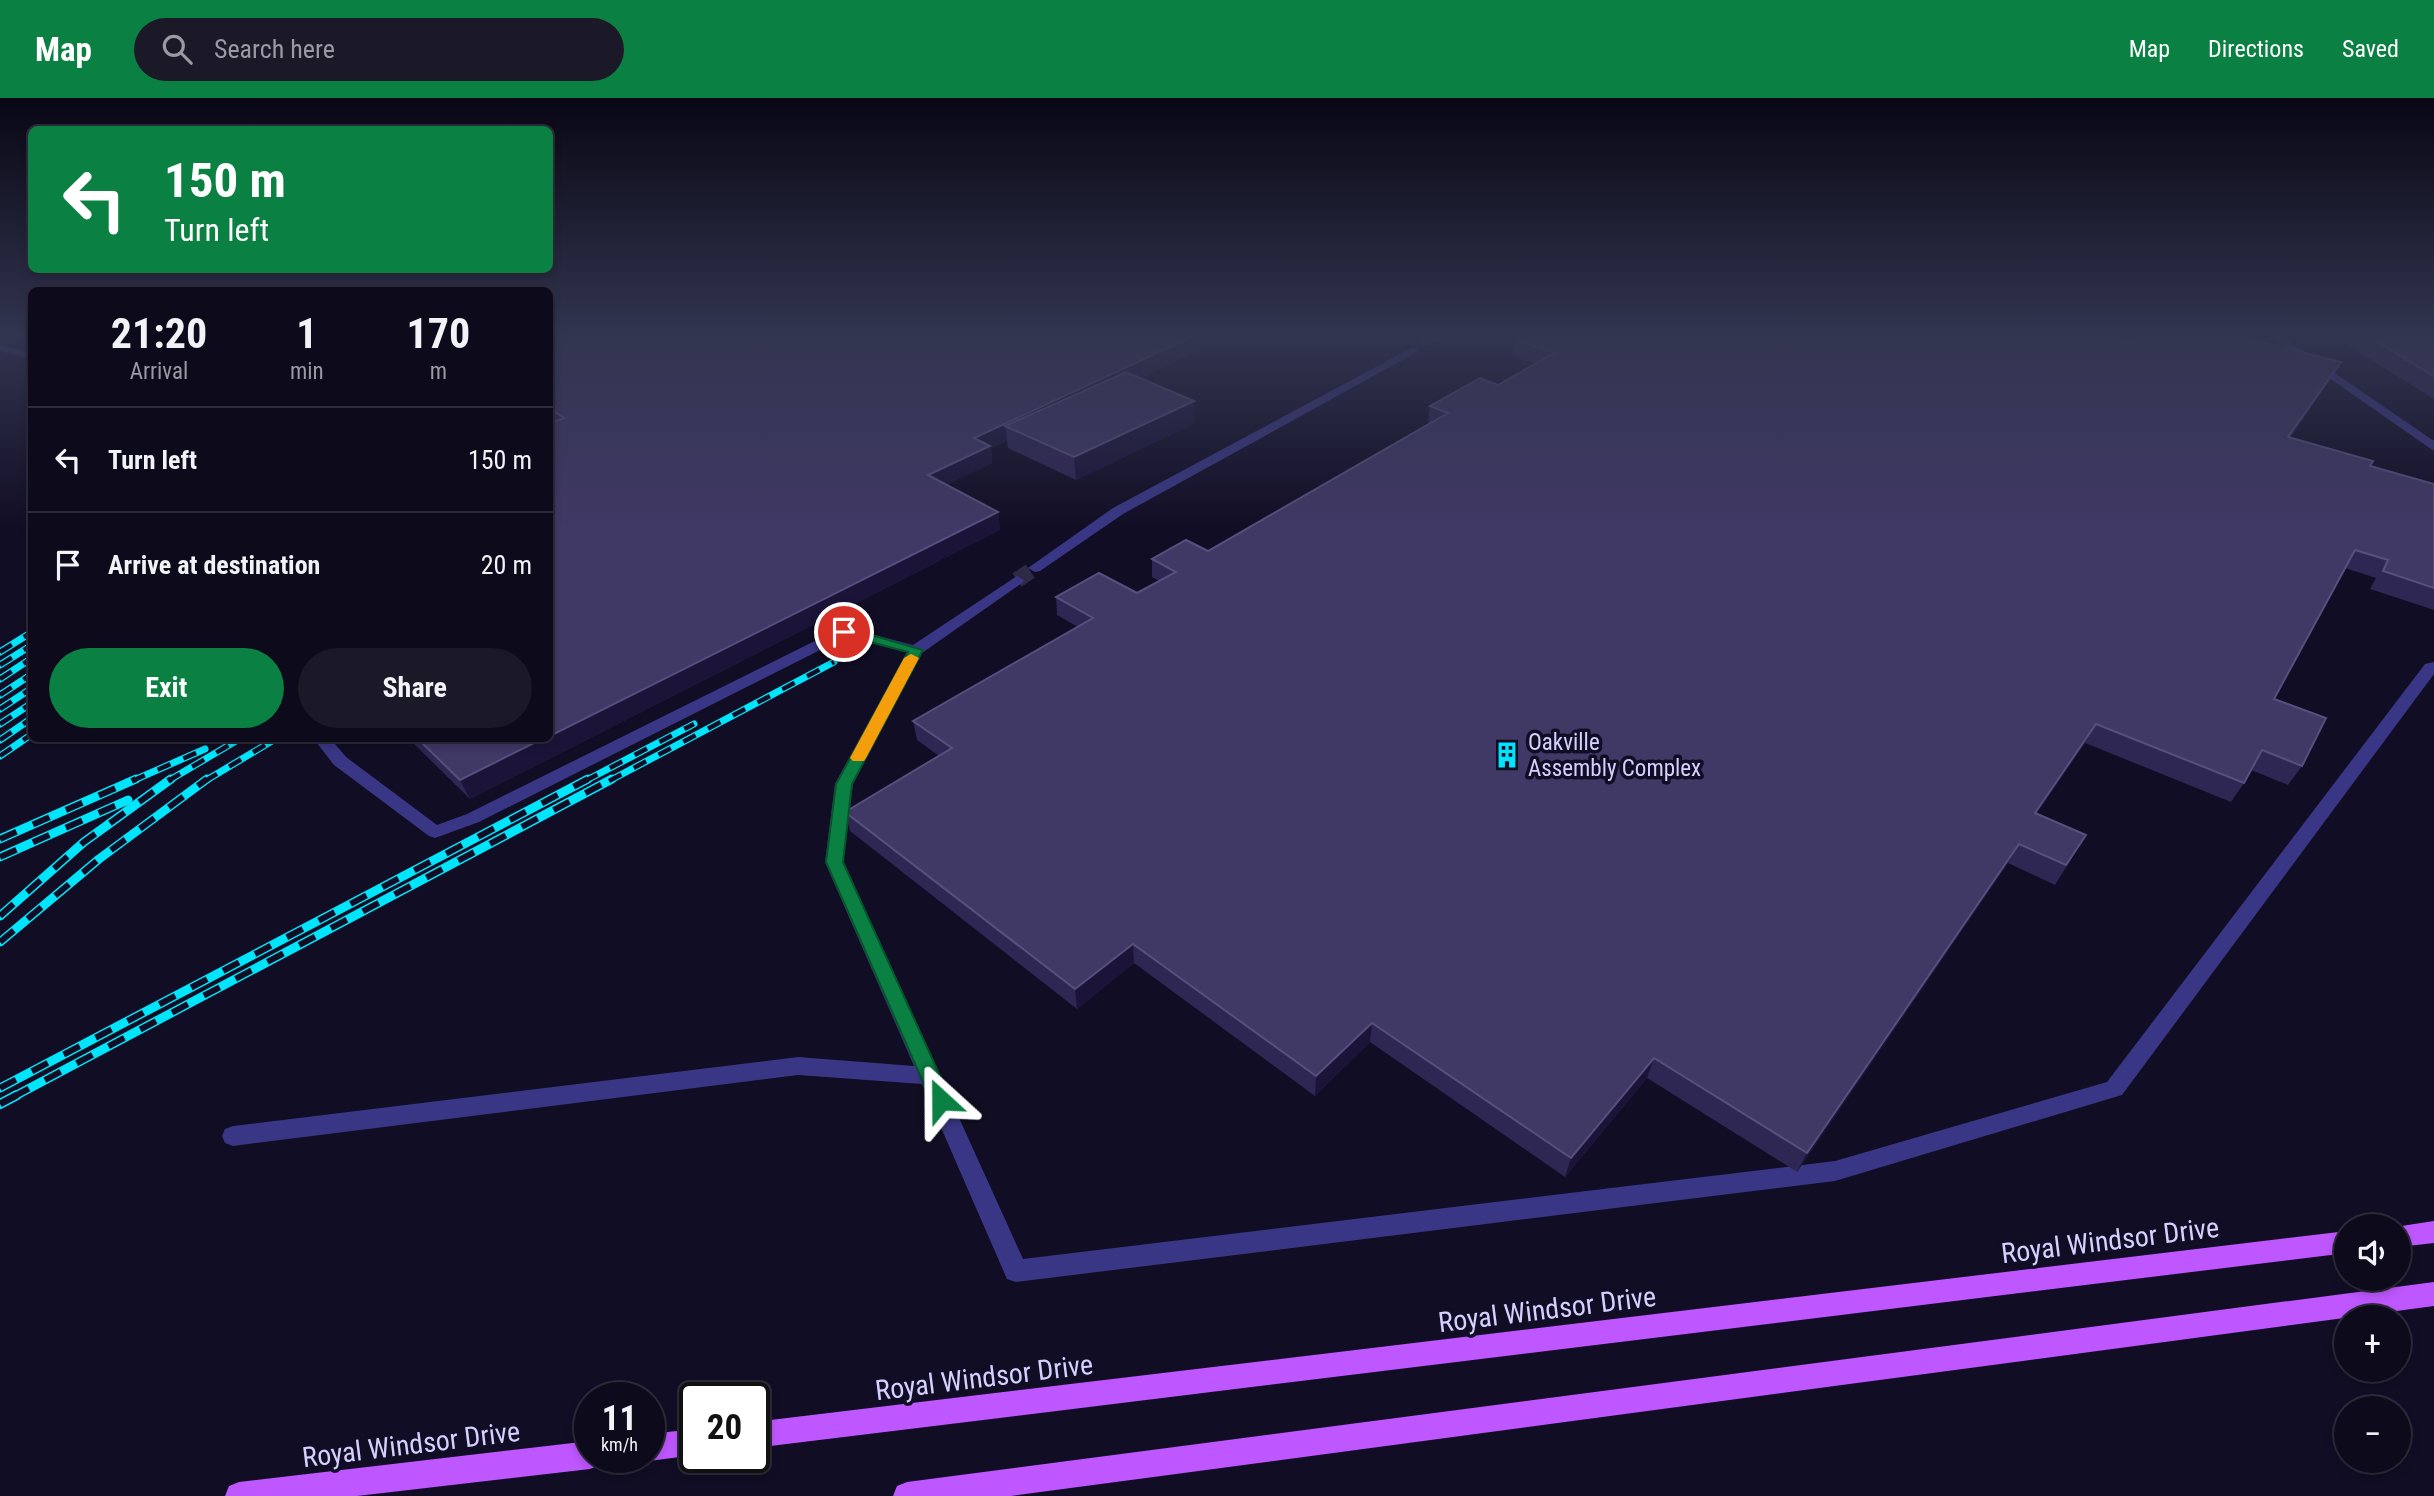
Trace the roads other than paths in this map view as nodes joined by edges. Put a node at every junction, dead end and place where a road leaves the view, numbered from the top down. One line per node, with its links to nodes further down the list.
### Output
1 (1323, 399): 4 (lane)
2 (2365, 399): 3 (lane)
3 (2434, 447)
4 (1035, 568)
5 (1017, 580): 6 (lane)
6 (916, 650): 8 (lane); 9 (lane)
7 (2434, 667): 9 (lane)
8 (324, 742)
9 (930, 1076): 10 (lane)
10 (233, 1136)
11 (2434, 1232): 12 (main road)
12 (2411, 1235)
13 (2334, 1244): 15 (main road, Royal Windsor Drive)
14 (2434, 1294): 18 (main road)
15 (770, 1434)
16 (574, 1457): 17 (main road, Royal Windsor Drive)
17 (239, 1496)
18 (907, 1496)

